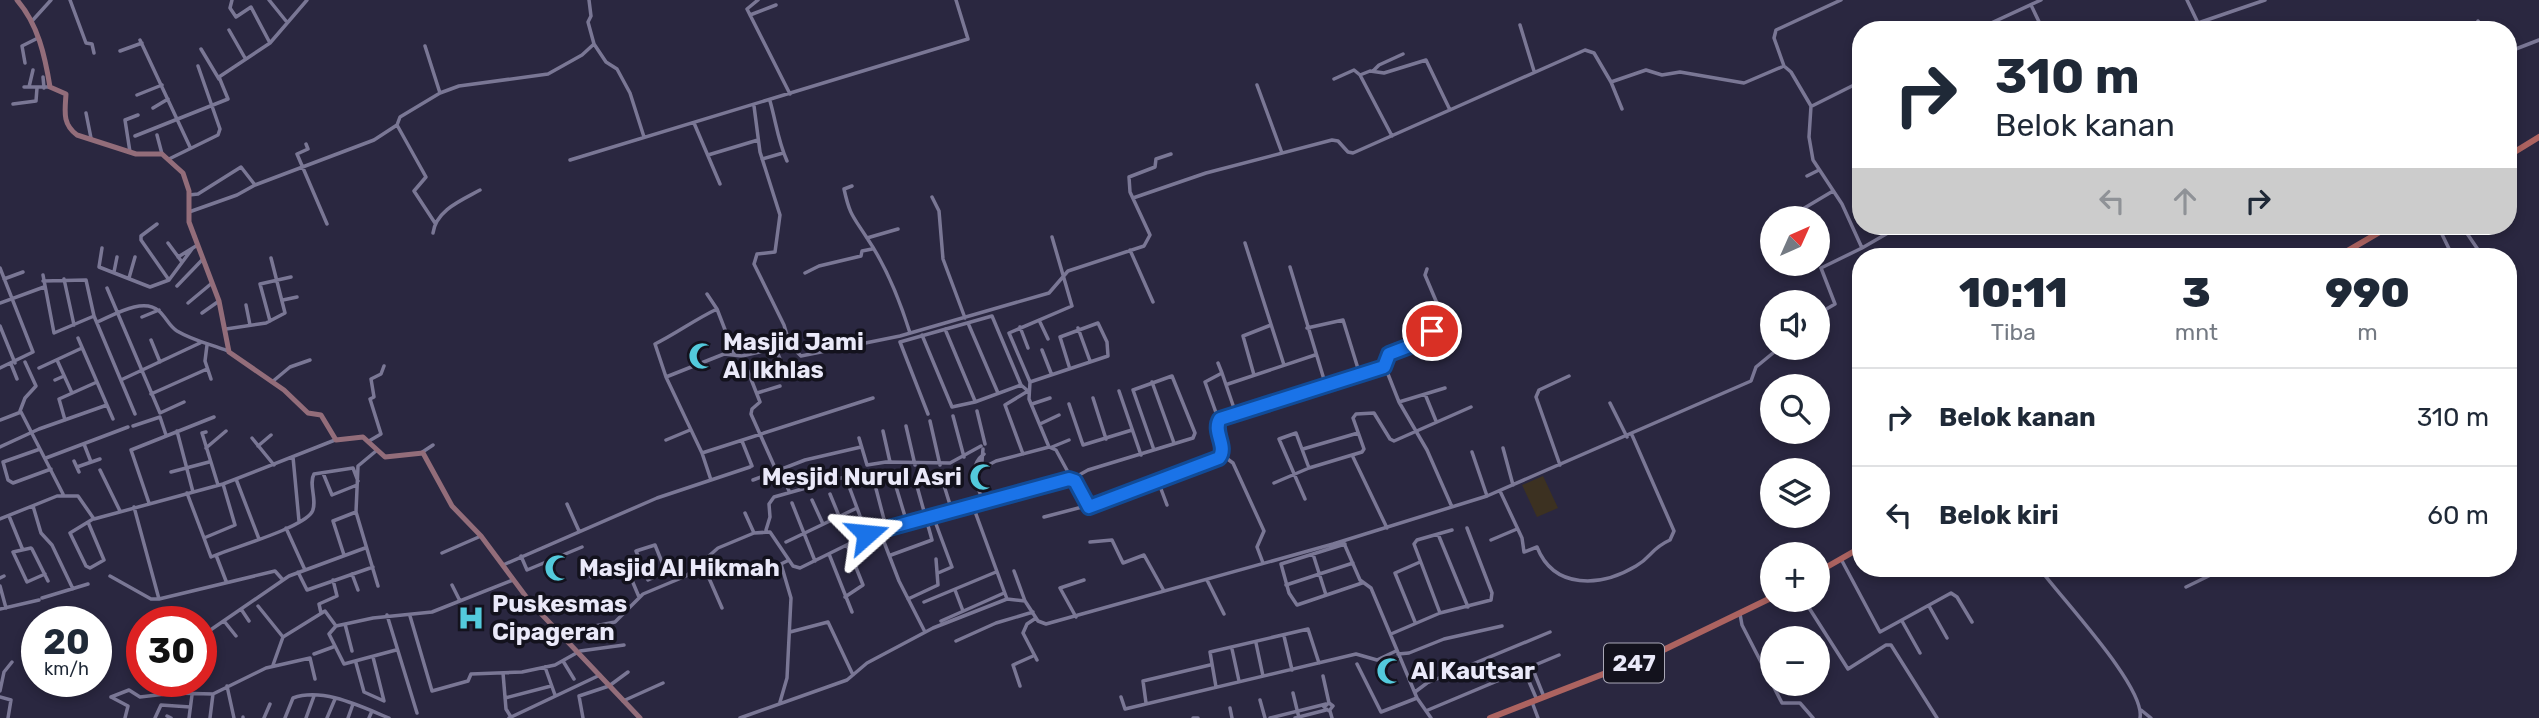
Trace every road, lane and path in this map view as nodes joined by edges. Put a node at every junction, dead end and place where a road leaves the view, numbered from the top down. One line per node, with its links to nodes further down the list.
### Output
1 (17, 0): 17 (street)
2 (51, 0): 17 (street)
3 (70, 0): 33 (street)
4 (232, 0): 27 (street)
5 (269, 0): 18 (street)
6 (307, 0): 18 (street)
7 (589, 0): 28 (street)
8 (758, 0): 16 (street)
9 (956, 0): 54 (street)
10 (1842, 0): 38 (street)
11 (2041, 0): 15 (street)
12 (2187, 0): 21 (street)
13 (2265, 0): 22 (street)
14 (776, 5): 16 (street)
15 (2031, 5): 19 (street); 20 (street)
16 (750, 15): 54 (street)
17 (32, 21): 25 (street)
18 (286, 21): 27 (street)
19 (1996, 21)
20 (2039, 21)
21 (2197, 21)
22 (2204, 21)
23 (1520, 25): 41 (street)
24 (229, 30): 35 (street)
25 (38, 38): 36 (street); 50 (street)
26 (2539, 40): 31 (street)
27 (270, 43): 35 (street)
28 (594, 44): 52 (street); 71 (street)
29 (425, 46): 52 (street)
30 (201, 48): 44 (street)
31 (2517, 49)
32 (120, 51): 47 (street)
33 (94, 53)
34 (1403, 54): 40 (street)
35 (245, 58): 44 (street)
36 (25, 63)
37 (198, 66): 60 (street)
38 (1784, 66): 46 (street); 59 (street)
39 (33, 70): 51 (street)
40 (1373, 71): 42 (street); 63 (street)
41 (1534, 71): 46 (street); 63 (street)
42 (1360, 75): 45 (street); 72 (street)
43 (43, 77): 50 (street)
44 (219, 79): 60 (street)
45 (1334, 79)
46 (1611, 82): 62 (street)
47 (162, 85): 53 (street); 55 (street)
48 (1257, 85): 81 (street)
49 (1852, 86): 59 (street)
50 (47, 87): 51 (street); 74 (street)
51 (37, 88): 57 (street)
52 (440, 93): 68 (street)
53 (137, 95)
54 (790, 95): 56 (street)
55 (168, 99): 61 (street); 66 (street)
56 (770, 101): 58 (street); 80 (street)
57 (13, 104)
58 (754, 106): 67 (street); 75 (street)
59 (1811, 106): 90 (street)
60 (212, 107): 66 (street); 77 (street)
61 (153, 108)
62 (1622, 109)
63 (1450, 110): 72 (street)
64 (86, 113): 74 (street)
65 (138, 114): 79 (street)
66 (177, 118): 70 (street); 77 (street)
67 (694, 123): 71 (street); 84 (street)
68 (397, 125): 89 (street); 102 (street)
69 (157, 135): 83 (street)
70 (135, 136)
71 (644, 136): 87 (street)
72 (1392, 136): 81 (street)
73 (2539, 137): 78 (main road)
74 (91, 138): 79 (street)
75 (758, 140): 84 (street); 86 (street)
76 (306, 144): 89 (street)
77 (190, 147): 85 (street)
78 (2517, 150)
79 (130, 152): 83 (street)
80 (783, 153): 86 (street); 88 (street)
81 (1282, 153): 99 (street)
82 (1171, 154): 99 (street)
83 (162, 155): 85 (street)
84 (708, 155): 92 (street)
85 (169, 159): 97 (street)
86 (762, 159): 188 (street)
87 (570, 160)
88 (787, 162)
89 (303, 166): 93 (street); 105 (street)
90 (1819, 170): 91 (street); 96 (street)
91 (1807, 176)
92 (720, 184)
93 (255, 185): 97 (street); 101 (street)
94 (852, 186): 112 (street)
95 (480, 190): 102 (street)
96 (1833, 191): 100 (street); 104 (street)
97 (189, 195): 101 (street)
98 (932, 197): 167 (street)
99 (1133, 198): 120 (street)
100 (1808, 206)
101 (188, 212): 116 (street)
102 (435, 223): 107 (street)
103 (157, 224): 141 (street)
104 (1852, 224)
105 (327, 225)
106 (898, 229): 112 (street)
107 (433, 233)
108 (1857, 235): 117 (street)
109 (1884, 235): 117 (street)
110 (2375, 235): 118 (main road)
111 (1052, 237): 134 (street)
112 (867, 238): 119 (street)
113 (168, 243): 124 (street)
114 (1245, 243): 171 (street)
115 (102, 247): 132 (street)
116 (194, 247): 124 (street); 126 (street); 127 (street)
117 (1862, 248)
118 (2352, 248)
119 (872, 249): 133 (street); 181 (street)
120 (1130, 250): 134 (street); 156 (street)
121 (1852, 253): 149 (street)
122 (117, 257): 132 (street)
123 (135, 257): 139 (street)
124 (178, 257): 127 (street)
125 (271, 258): 140 (street)
126 (202, 260): 143 (street); 145 (street)
127 (182, 262): 141 (street)
128 (1290, 267): 177 (street)
129 (0, 268): 137 (street)
130 (1427, 269): 208 (street)
131 (23, 272): 137 (street)
132 (114, 272): 139 (street)
133 (805, 273)
134 (1063, 274): 144 (street); 148 (street)
135 (43, 275): 142 (street)
136 (291, 277): 140 (street)
137 (4, 279): 153 (street)
138 (64, 279): 142 (street); 165 (street); 173 (street)
139 (129, 279): 141 (street)
140 (279, 279): 154 (street); 169 (street)
141 (169, 280)
142 (43, 281): 146 (street)
143 (212, 283): 155 (street); 158 (street)
144 (1065, 284): 148 (street); 168 (street)
145 (177, 286)
146 (45, 287): 153 (street); 173 (street)
147 (107, 288): 164 (street)
148 (1055, 288): 167 (street)
149 (1830, 290)
150 (1830, 291): 160 (street)
151 (707, 295): 161 (street)
152 (297, 297): 154 (street)
153 (12, 298): 157 (street); 203 (street)
154 (283, 300): 169 (street)
155 (219, 301): 163 (street); 178 (street)
156 (1153, 302)
157 (0, 303)
158 (188, 303)
159 (246, 305): 174 (street)
160 (1830, 307)
161 (717, 309): 194 (street); 220 (street)
162 (159, 310): 164 (street); 166 (street); 186 (street)
163 (202, 313)
164 (116, 314): 170 (street); 213 (street)
165 (94, 316): 170 (street); 173 (street)
166 (142, 317)
167 (967, 320): 179 (street); 180 (street); 230 (street); 238 (street)
168 (1039, 320): 175 (street); 184 (street)
169 (270, 321): 174 (street)
170 (97, 322): 222 (street)
171 (1271, 325): 205 (street); 216 (street)
172 (0, 326): 203 (street)
173 (74, 326)
174 (250, 326): 178 (street)
175 (1020, 327): 191 (street); 227 (street)
176 (1078, 328): 200 (street); 200 (street); 207 (street)
177 (1307, 328): 195 (street); 217 (street)
178 (226, 329): 189 (street)
179 (936, 329): 180 (street); 181 (street); 182 (street)
180 (945, 329): 245 (street)
181 (910, 333): 188 (street)
182 (922, 335): 245 (street); 255 (street)
183 (78, 338): 190 (street)
184 (1048, 339)
185 (151, 340): 202 (street)
186 (200, 344): 187 (street); 202 (street)
187 (207, 345): 189 (street); 211 (street)
188 (790, 345): 192 (street)
189 (228, 346): 226 (street)
190 (82, 348): 197 (street); 225 (street)
191 (1028, 348)
192 (776, 349): 196 (street); 212 (street)
193 (1042, 350): 214 (street)
194 (734, 354): 196 (street); 220 (street)
195 (1315, 355): 205 (street); 232 (street)
196 (742, 356): 237 (street)
197 (57, 360): 210 (street); 218 (street)
198 (310, 360): 226 (street)
199 (1764, 360): 280 (street)
200 (1090, 361): 207 (street)
201 (25, 362): 252 (street)
202 (160, 362): 213 (street)
203 (13, 363): 209 (street); 221 (street)
204 (1218, 363): 215 (street)
205 (1284, 365): 216 (street)
206 (384, 366): 287 (street)
207 (1069, 366): 214 (street)
208 (1384, 367): 217 (street); 246 (street)
209 (0, 368)
210 (39, 368)
211 (207, 369): 223 (street); 239 (street)
212 (797, 370)
213 (141, 371): 222 (street); 239 (street)
214 (1051, 373): 227 (street)
215 (1222, 373): 229 (street); 264 (street)
216 (1255, 375): 229 (street)
217 (1360, 375): 232 (street)
218 (64, 376): 224 (street); 236 (street)
219 (1569, 376): 321 (street)
220 (666, 377): 269 (street)
221 (17, 379)
222 (122, 379): 254 (street)
223 (211, 379)
224 (55, 380)
225 (97, 382): 236 (street); 249 (street)
226 (272, 382): 284 (street)
227 (1030, 382): 234 (street)
228 (1152, 382): 289 (street); 289 (street); 302 (street)
229 (1228, 384): 256 (street)
230 (1021, 385): 234 (street); 238 (street)
231 (780, 386): 237 (street)
232 (1326, 386): 256 (street)
233 (1445, 388): 240 (street)
234 (1028, 391): 250 (street); 306 (street)
235 (1119, 391): 270 (street)
236 (72, 393): 262 (street)
237 (757, 393): 277 (street)
238 (998, 393): 245 (street)
239 (151, 394): 244 (street)
240 (1424, 394): 246 (street); 265 (street)
241 (873, 398): 277 (street)
242 (1050, 398): 250 (street)
243 (1093, 398): 283 (street)
244 (184, 402)
245 (975, 402)
246 (1399, 402): 268 (street)
247 (1609, 403): 280 (street)
248 (1069, 404): 283 (street)
249 (107, 405): 260 (street); 262 (street)
250 (1032, 405): 266 (street)
251 (1471, 407): 265 (street)
252 (20, 411): 261 (street); 275 (street)
253 (976, 411): 297 (street)
254 (135, 414)
255 (928, 414)
256 (1236, 414): 264 (street)
257 (953, 415): 311 (street)
258 (1059, 415): 266 (street)
259 (214, 417): 271 (street)
260 (113, 419)
261 (0, 420)
262 (65, 420): 275 (street)
263 (930, 421): 318 (street)
264 (1219, 421): 308 (street)
265 (1436, 421): 268 (street)
266 (1040, 424): 295 (street)
267 (906, 426): 320 (street)
268 (1417, 429): 276 (street); 360 (street)
269 (691, 430): 285 (street); 305 (street)
270 (1132, 430): 283 (street); 307 (street)
271 (177, 431): 278 (street); 322 (street)
272 (226, 431): 296 (street)
273 (883, 431): 317 (street)
274 (206, 432): 296 (street)
275 (32, 433): 293 (street); 299 (street)
276 (1358, 433): 300 (street); 309 (street)
277 (761, 434): 288 (street); 326 (street)
278 (166, 435): 290 (street); 351 (street)
279 (271, 435): 292 (street)
280 (1629, 436): 321 (street); 381 (street)
281 (252, 438): 292 (street)
282 (859, 438): 294 (street)
283 (1106, 439)
284 (336, 440): 287 (street); 310 (street)
285 (666, 440)
286 (1069, 440): 295 (street)
287 (369, 441): 301 (street)
288 (742, 441): 305 (street); 334 (street)
289 (1174, 443): 302 (street)
290 (84, 444): 312 (street); 315 (street)
291 (433, 445): 304 (street)
292 (258, 446): 319 (street)
293 (0, 447)
294 (861, 447): 317 (street); 326 (street)
295 (1051, 447): 306 (street); 332 (street)
296 (206, 448): 316 (street)
297 (983, 448): 311 (street); 327 (street)
298 (1503, 448): 340 (street)
299 (40, 449): 312 (street); 324 (street)
300 (1302, 449): 323 (street); 331 (street)
301 (376, 450): 304 (street); 337 (street)
302 (1154, 450): 307 (street)
303 (1472, 452): 348 (street)
304 (421, 453): 390 (street)
305 (702, 453): 334 (street)
306 (1023, 454): 327 (street)
307 (1141, 455): 332 (street)
308 (1222, 455): 336 (street); 415 (street)
309 (1353, 456): 323 (street); 379 (street)
310 (293, 457): 319 (street); 373 (street)
311 (964, 457): 318 (street)
312 (46, 458): 324 (street)
313 (100, 459): 315 (street)
314 (74, 461): 315 (street)
315 (91, 462)
316 (209, 462): 322 (street); 339 (street)
317 (890, 462): 320 (street)
318 (940, 464): 320 (street)
319 (274, 465): 333 (street)
320 (915, 465)
321 (1560, 465): 340 (street)
322 (187, 468): 328 (street); 344 (street)
323 (1310, 468): 331 (street)
324 (51, 469): 346 (street)
325 (100, 470): 362 (street)
326 (778, 470): 335 (street); 342 (street)
327 (973, 471): 353 (street)
328 (171, 472)
329 (323, 473): 337 (street); 337 (street); 373 (street)
330 (859, 473): 342 (street)
331 (1293, 474): 338 (street); 349 (street)
332 (1072, 479): 353 (street); 358 (street)
333 (236, 480): 339 (street); 392 (street)
334 (710, 480): 385 (street)
335 (753, 480)
336 (1157, 481): 355 (street); 358 (street)
337 (358, 482): 364 (street)
338 (1274, 483)
339 (220, 484): 344 (street); 391 (street)
340 (1513, 485): 343 (street)
341 (850, 489): 361 (street)
342 (789, 491): 383 (street)
343 (1500, 491): 348 (street); 381 (street)
344 (192, 492): 345 (street)
345 (187, 493): 351 (street); 391 (street)
346 (63, 494): 356 (street); 372 (street)
347 (830, 494): 367 (street)
348 (1487, 496): 360 (street)
349 (1305, 499)
350 (812, 500): 376 (street)
351 (149, 503): 359 (street)
352 (792, 503): 387 (street)
353 (984, 503): 357 (street)
354 (566, 504): 385 (street)
355 (1167, 505)
356 (33, 506): 366 (street); 448 (street)
357 (974, 506): 363 (street); 423 (street)
358 (1086, 506): 369 (street)
359 (134, 507): 362 (street); 459 (street)
360 (1452, 507): 379 (street)
361 (857, 508): 367 (street); 388 (street)
362 (120, 511): 372 (street)
363 (952, 511): 368 (street); 370 (street)
364 (356, 512): 400 (street); 406 (street)
365 (745, 513): 386 (street)
366 (9, 516): 371 (street); 399 (street)
367 (839, 516): 376 (street)
368 (933, 516): 370 (street); 424 (street)
369 (1044, 517)
370 (927, 518): 375 (street); 407 (street)
371 (0, 519)
372 (94, 519): 374 (street)
373 (299, 521): 378 (street)
374 (88, 522): 374 (street)
375 (907, 523): 377 (street); 377 (street)
376 (823, 524): 387 (street)
377 (886, 527): 382 (street)
378 (285, 528): 392 (street); 420 (street)
379 (1387, 528): 396 (street)
380 (1467, 528): 466 (street)
381 (1517, 528): 393 (street)
382 (879, 529): 388 (street); 460 (street)
383 (766, 530): 386 (street); 411 (street)
384 (1452, 530): 389 (street)
385 (579, 531): 408 (street)
386 (754, 533): 413 (street)
387 (802, 534): 394 (street); 412 (street)
388 (867, 534): 397 (street)
389 (1438, 534): 414 (street); 466 (street)
390 (481, 536): 401 (street); 418 (street)
391 (204, 538): 405 (street)
392 (260, 539): 405 (street)
393 (1491, 540)
394 (786, 542)
395 (1090, 542): 451 (street)
396 (1344, 543): 404 (street); 415 (street); 416 (street)
397 (847, 545): 403 (street); 456 (street)
398 (582, 547): 408 (street)
399 (22, 548): 426 (street); 426 (street)
400 (365, 548): 406 (street); 419 (street)
401 (442, 553)
402 (1852, 553): 410 (main road)
403 (829, 554): 412 (street); 456 (street)
404 (1313, 554): 425 (street); 443 (street)
405 (216, 555): 439 (street)
406 (344, 555): 420 (street)
407 (891, 555)
408 (521, 556): 418 (street)
409 (936, 559): 424 (street)
410 (1841, 559): 417 (main road); 486 (street)
411 (789, 561): 412 (street); 493 (street)
412 (815, 561)
413 (702, 562): 447 (street); 469 (street)
414 (1420, 562): 476 (street); 487 (street)
415 (1263, 563): 437 (street)
416 (1353, 563): 425 (street); 440 (street)
417 (1830, 565)
418 (502, 566): 435 (street)
419 (373, 567): 427 (street); 445 (street)
420 (305, 570): 422 (street)
421 (1014, 571): 462 (street)
422 (298, 572): 433 (street); 434 (street)
423 (997, 572): 450 (street); 453 (street)
424 (939, 573): 460 (street)
425 (1319, 573): 443 (street); 454 (street)
426 (45, 574): 438 (street)
427 (352, 574): 434 (street); 449 (street)
428 (110, 576): 459 (street)
429 (2046, 577): 575 (street)
430 (2207, 577): 446 (street)
431 (591, 578): 455 (street)
432 (655, 578): 432 (street); 447 (street)
433 (283, 580): 439 (street); 471 (street)
434 (334, 580): 474 (street)
435 (513, 580): 461 (street); 496 (street)
436 (1084, 580): 481 (street)
437 (1207, 580): 451 (street); 477 (street)
438 (48, 581)
439 (226, 581): 459 (street)
440 (1364, 583): 454 (street); 497 (street)
441 (88, 584): 448 (street)
442 (452, 585): 461 (street)
443 (1286, 585): 454 (street)
444 (0, 586): 452 (street)
445 (378, 586)
446 (2186, 587)
447 (657, 588): 455 (street)
448 (73, 589): 468 (street)
449 (358, 590)
450 (955, 590): 463 (street); 475 (street)
451 (1164, 591): 481 (street)
452 (2, 593): 457 (street); 468 (street)
453 (1004, 593): 458 (street); 475 (street)
454 (1326, 595)
455 (639, 597): 496 (street)
456 (845, 597): 472 (street)
457 (0, 598)
458 (1007, 598): 462 (street); 475 (street)
459 (159, 599)
460 (908, 599): 494 (street)
461 (460, 601): 480 (street)
462 (1025, 601): 473 (street)
463 (924, 603)
464 (1760, 604): 478 (main road, 247)
465 (258, 606): 500 (street)
466 (1468, 607): 476 (street)
467 (1929, 607): 486 (street); 488 (street); 501 (street)
468 (6, 608): 470 (street)
469 (722, 608)
470 (0, 609)
471 (242, 610): 483 (street); 484 (street)
472 (852, 612)
473 (1033, 612): 482 (street); 502 (street)
474 (321, 613): 491 (street); 500 (street)
475 (964, 613): 485 (street); 494 (street)
476 (1440, 613): 487 (street)
477 (1224, 614)
478 (1740, 614): 517 (street); 564 (main road, 247)
479 (387, 615): 480 (street); 489 (street); 508 (street)
480 (410, 616): 530 (street)
481 (1076, 617): 482 (street)
482 (1036, 618): 544 (street)
483 (224, 621): 490 (street); 498 (street)
484 (249, 621)
485 (942, 621)
486 (1902, 621): 512 (street)
487 (1415, 622): 497 (street)
488 (1972, 622)
489 (345, 624): 491 (street); 509 (street)
490 (217, 626)
491 (336, 626): 506 (street)
492 (1502, 626): 511 (street)
493 (789, 632): 532 (street); 566 (street)
494 (925, 632): 532 (street)
495 (1550, 632): 550 (street)
496 (562, 635): 510 (street)
497 (1391, 635): 511 (street)
498 (236, 636)
499 (1284, 636): 503 (street); 520 (street); 527 (street)
500 (283, 637): 523 (street)
501 (1947, 638)
502 (956, 641)
503 (1256, 643): 507 (street); 534 (street)
504 (1830, 644): 607 (street)
505 (624, 645): 510 (street)
506 (333, 647): 513 (street); 519 (street)
507 (1232, 648): 522 (street); 537 (street)
508 (396, 650): 515 (street); 578 (street)
509 (352, 651)
510 (580, 651): 516 (street); 531 (street)
511 (1397, 652): 520 (street); 550 (street)
512 (1920, 653)
513 (314, 654)
514 (1559, 655): 525 (street)
515 (373, 657): 519 (street); 519 (street)
516 (563, 660): 524 (street); 536 (street)
517 (1760, 660)
518 (12, 662): 526 (street)
519 (355, 662)
520 (1319, 663): 527 (street)
521 (1357, 664): 561 (street)
522 (1210, 665): 545 (street); 570 (street)
523 (273, 666): 535 (street); 542 (street)
524 (545, 667): 530 (street); 541 (street)
525 (1532, 667): 528 (street); 540 (street)
526 (2, 670): 538 (street)
527 (1292, 670): 534 (street)
528 (1524, 670): 546 (street); 574 (street)
529 (628, 672): 543 (street)
530 (503, 673): 560 (street)
531 (600, 675): 543 (street); 579 (street)
532 (853, 675): 566 (street)
533 (1323, 676): 567 (street)
534 (1263, 677): 537 (street)
535 (315, 679)
536 (574, 679)
537 (1239, 681): 545 (street)
538 (2, 683): 547 (street); 559 (street)
539 (663, 683): 565 (street)
540 (1539, 684): 546 (street); 564 (street)
541 (551, 685): 552 (street); 560 (street)
542 (227, 686): 549 (street); 585 (street)
543 (609, 686): 565 (street); 593 (street)
544 (1020, 686)
545 (1216, 687): 570 (street)
546 (1532, 687): 564 (street)
547 (0, 691)
548 (126, 691): 581 (street)
549 (217, 692)
550 (1415, 692): 561 (street)
551 (1293, 693): 577 (street)
552 (555, 695)
553 (314, 696): 562 (street); 587 (street); 588 (street)
554 (1778, 696): 606 (street)
555 (0, 697): 559 (street)
556 (192, 697): 571 (street)
557 (213, 697): 584 (street)
558 (1121, 697): 570 (street)
559 (6, 698): 580 (street)
560 (505, 698): 579 (street)
561 (1418, 698): 574 (street)
562 (335, 699): 569 (street); 589 (street)
563 (1260, 700): 599 (street)
564 (1538, 700): 604 (main road, 247); 605 (street)
565 (621, 702): 594 (street)
566 (780, 702): 595 (street)
567 (1327, 703): 573 (street); 577 (street)
568 (270, 704): 586 (street)
569 (354, 704): 576 (street); 590 (street)
570 (1147, 704)
571 (190, 707): 582 (street); 583 (street)
572 (1230, 708): 598 (street)
573 (1328, 710): 601 (street); 602 (street)
574 (1428, 710): 603 (street)
575 (2141, 710): 608 (street); 609 (street)
576 (372, 711): 591 (street); 592 (street)
577 (1295, 712): 600 (street); 601 (street)
578 (417, 713)
579 (509, 715)
580 (8, 718)
581 (125, 718)
582 (155, 718)
583 (189, 718)
584 (210, 718)
585 (234, 718)
586 (264, 718)
587 (285, 718)
588 (306, 718)
589 (327, 718)
590 (348, 718)
591 (369, 718)
592 (389, 718)
593 (583, 718)
594 (640, 718)
595 (740, 718)
596 (1193, 718): 597 (street)
597 (1198, 718)
598 (1232, 718)
599 (1265, 718)
600 (1270, 718)
601 (1296, 718)
602 (1332, 718)
603 (1431, 718)
604 (1490, 718)
605 (1538, 718)
606 (1813, 718)
607 (1937, 718)
608 (2140, 718)
609 (2151, 718)

